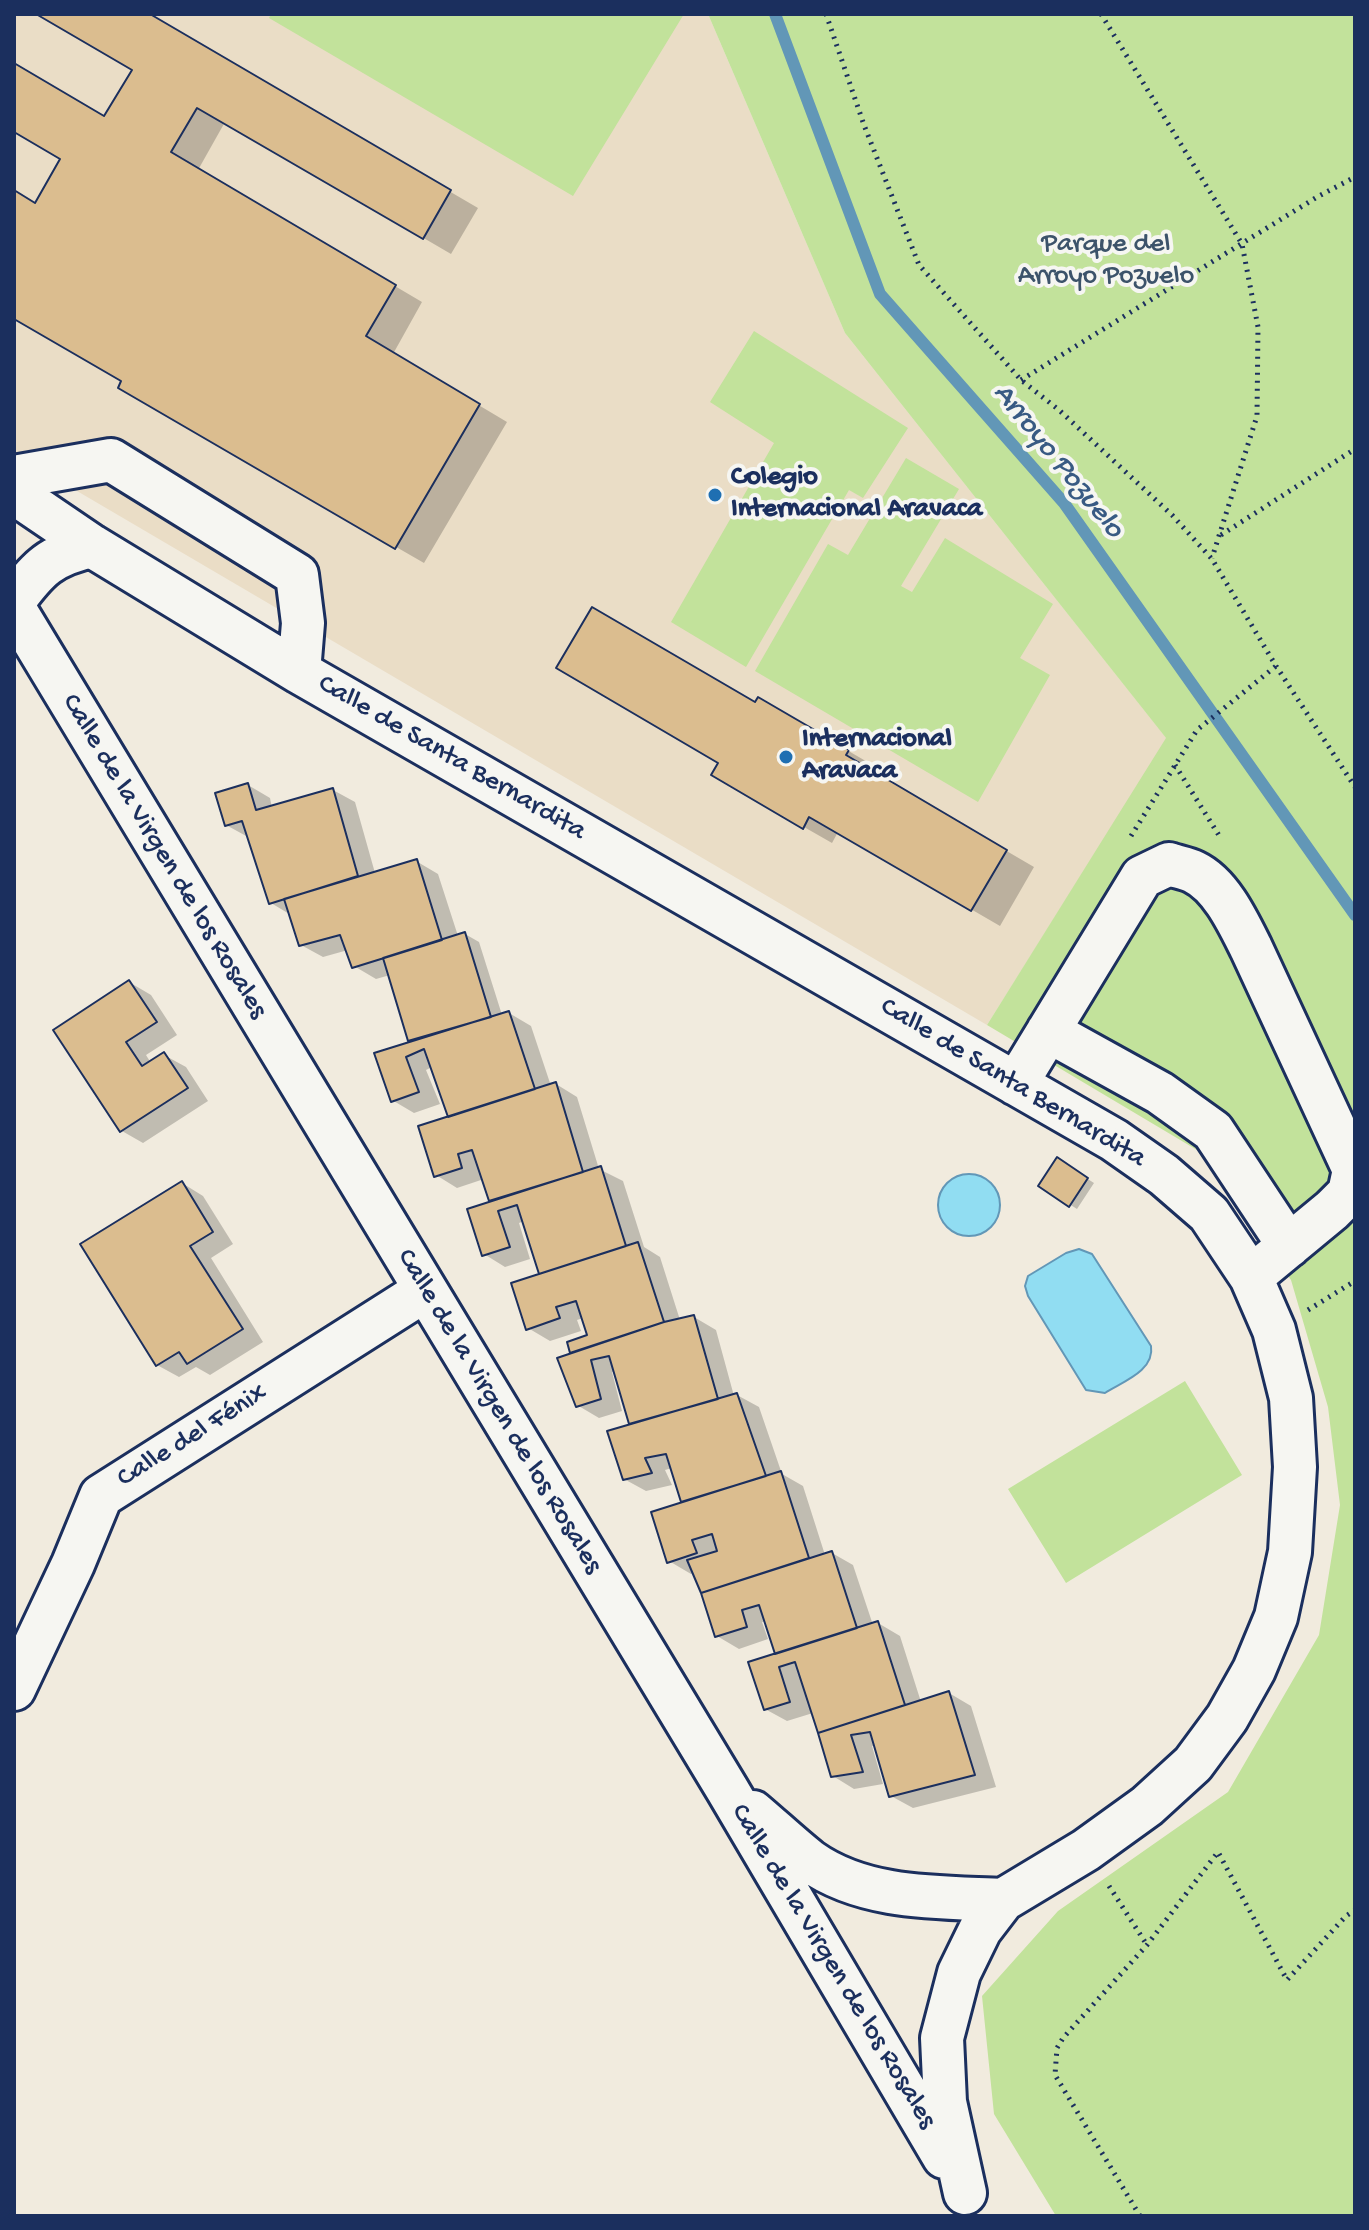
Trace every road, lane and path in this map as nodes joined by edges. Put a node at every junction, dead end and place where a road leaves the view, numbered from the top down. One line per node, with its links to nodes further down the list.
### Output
1 (826, 14): 5 (path)
2 (1101, 14): 4 (path)
3 (1355, 177): 4 (path)
4 (1242, 244): 5 (path); 9 (path)
5 (1021, 380): 11 (path)
6 (1355, 449): 9 (path)
7 (14, 477): 15 (street)
8 (14, 493): 10 (street, Calle de Santa Bernardita)
9 (1219, 537): 11 (path)
10 (92, 546): 12 (street); 15 (street, Calle de Santa Bernardita)
11 (1212, 559): 14 (path)
12 (14, 601)
13 (14, 608): 23 (street, Calle de la Virgen de los Rosales)
14 (1276, 666): 16 (path); 17 (path)
15 (299, 672): 19 (street, Calle de Santa Bernardita)
16 (1197, 730)
17 (1355, 787)
18 (1048, 1031): 19 (street); 20 (street); 20 (street)
19 (1016, 1084): 21 (street, Calle de Santa Bernardita)
20 (1289, 1246): 21 (street)
21 (1251, 1277): 24 (street, Calle de Santa Bernardita)
22 (1355, 1281): 24 (path)
23 (424, 1291): 25 (street, Calle del Fénix); 26 (street, Calle de la Virgen de los Rosales)
24 (1274, 1330): 27 (street, Calle de Santa Bernardita)
25 (14, 1689)
26 (727, 1789): 28 (street); 31 (street, Calle de la Virgen de los Rosales)
27 (1086, 1850): 28 (street, Calle de Santa Bernardita); 30 (path)
28 (1003, 1900): 31 (street, Calle de Santa Bernardita)
29 (1355, 1910): 30 (path)
30 (1147, 1945): 32 (path)
31 (972, 2204)
32 (1140, 2216)

